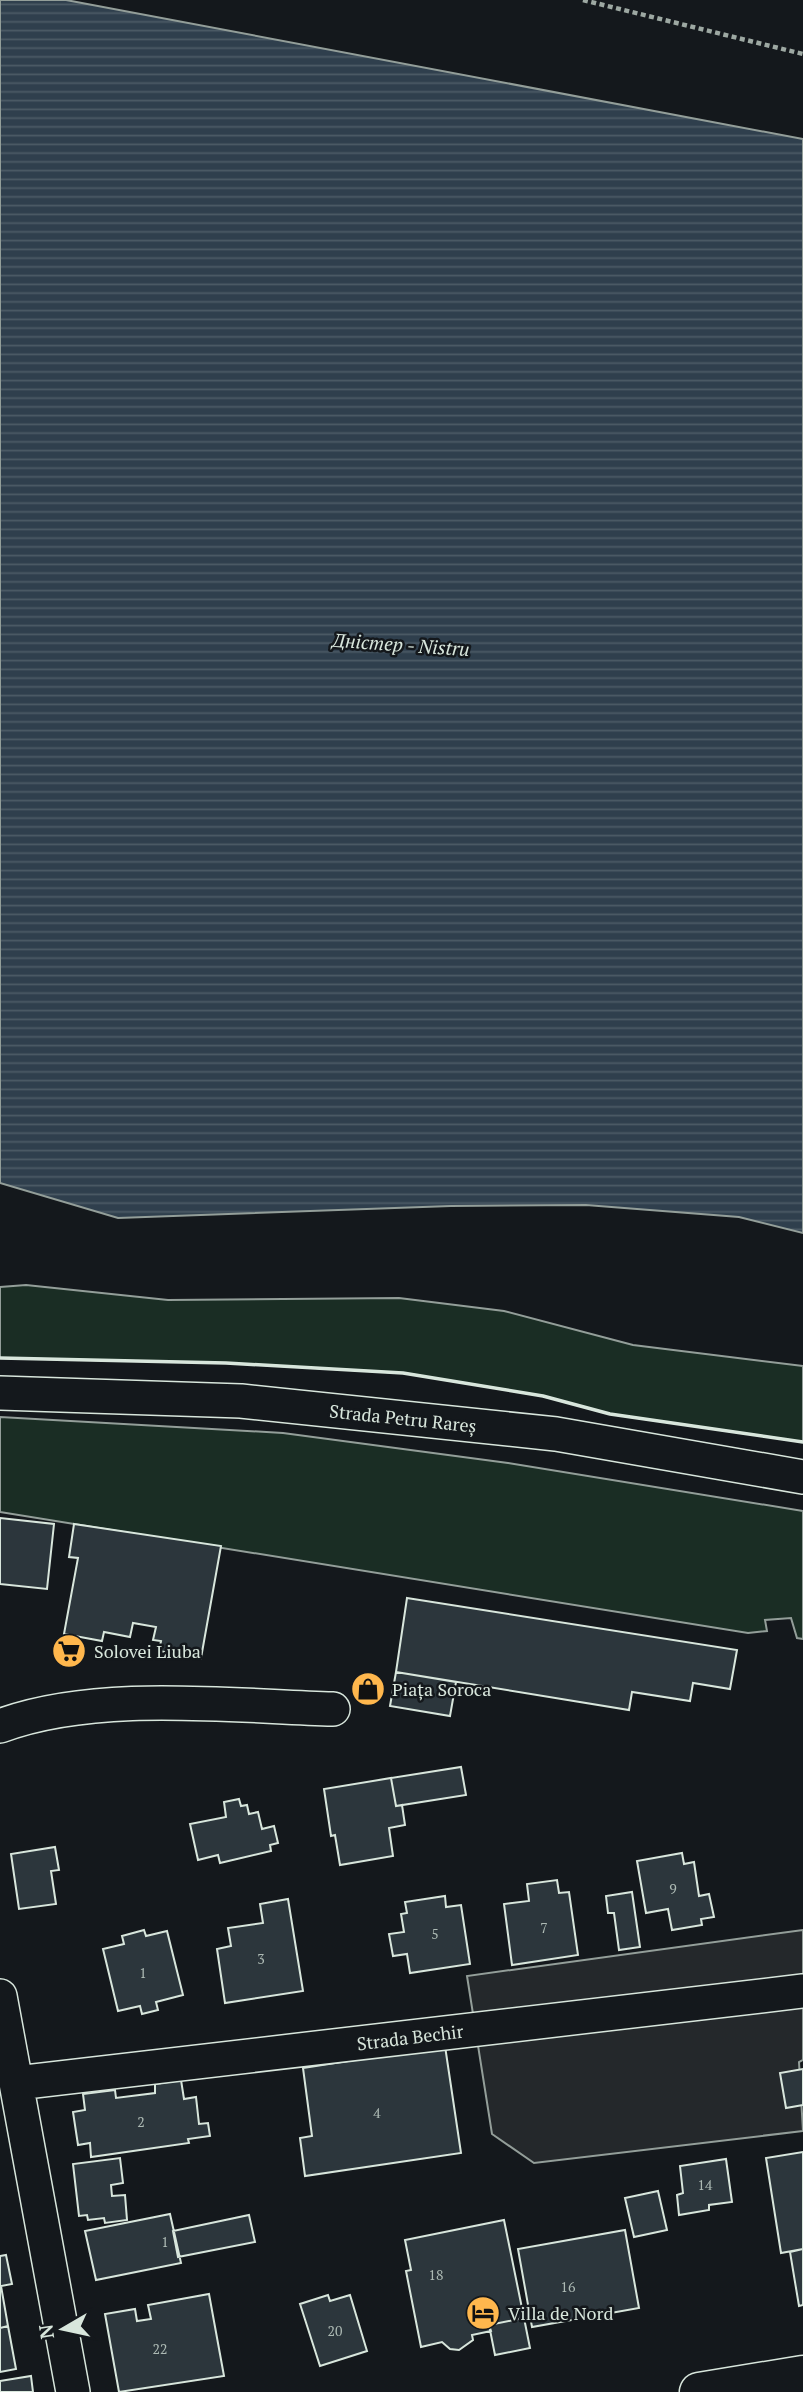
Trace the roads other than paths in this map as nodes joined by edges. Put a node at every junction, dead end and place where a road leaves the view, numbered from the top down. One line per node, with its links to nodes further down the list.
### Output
1 (0, 1393): 2 (street, Strada Petru Rareș)
2 (803, 1477)
3 (333, 1709): 4 (street)
4 (0, 1726)
5 (803, 1991): 7 (street, Strada Bechir)
6 (0, 1996): 7 (street)
7 (17, 2083): 9 (street)
8 (802, 2376): 10 (main road)
9 (73, 2392)
10 (699, 2392)

